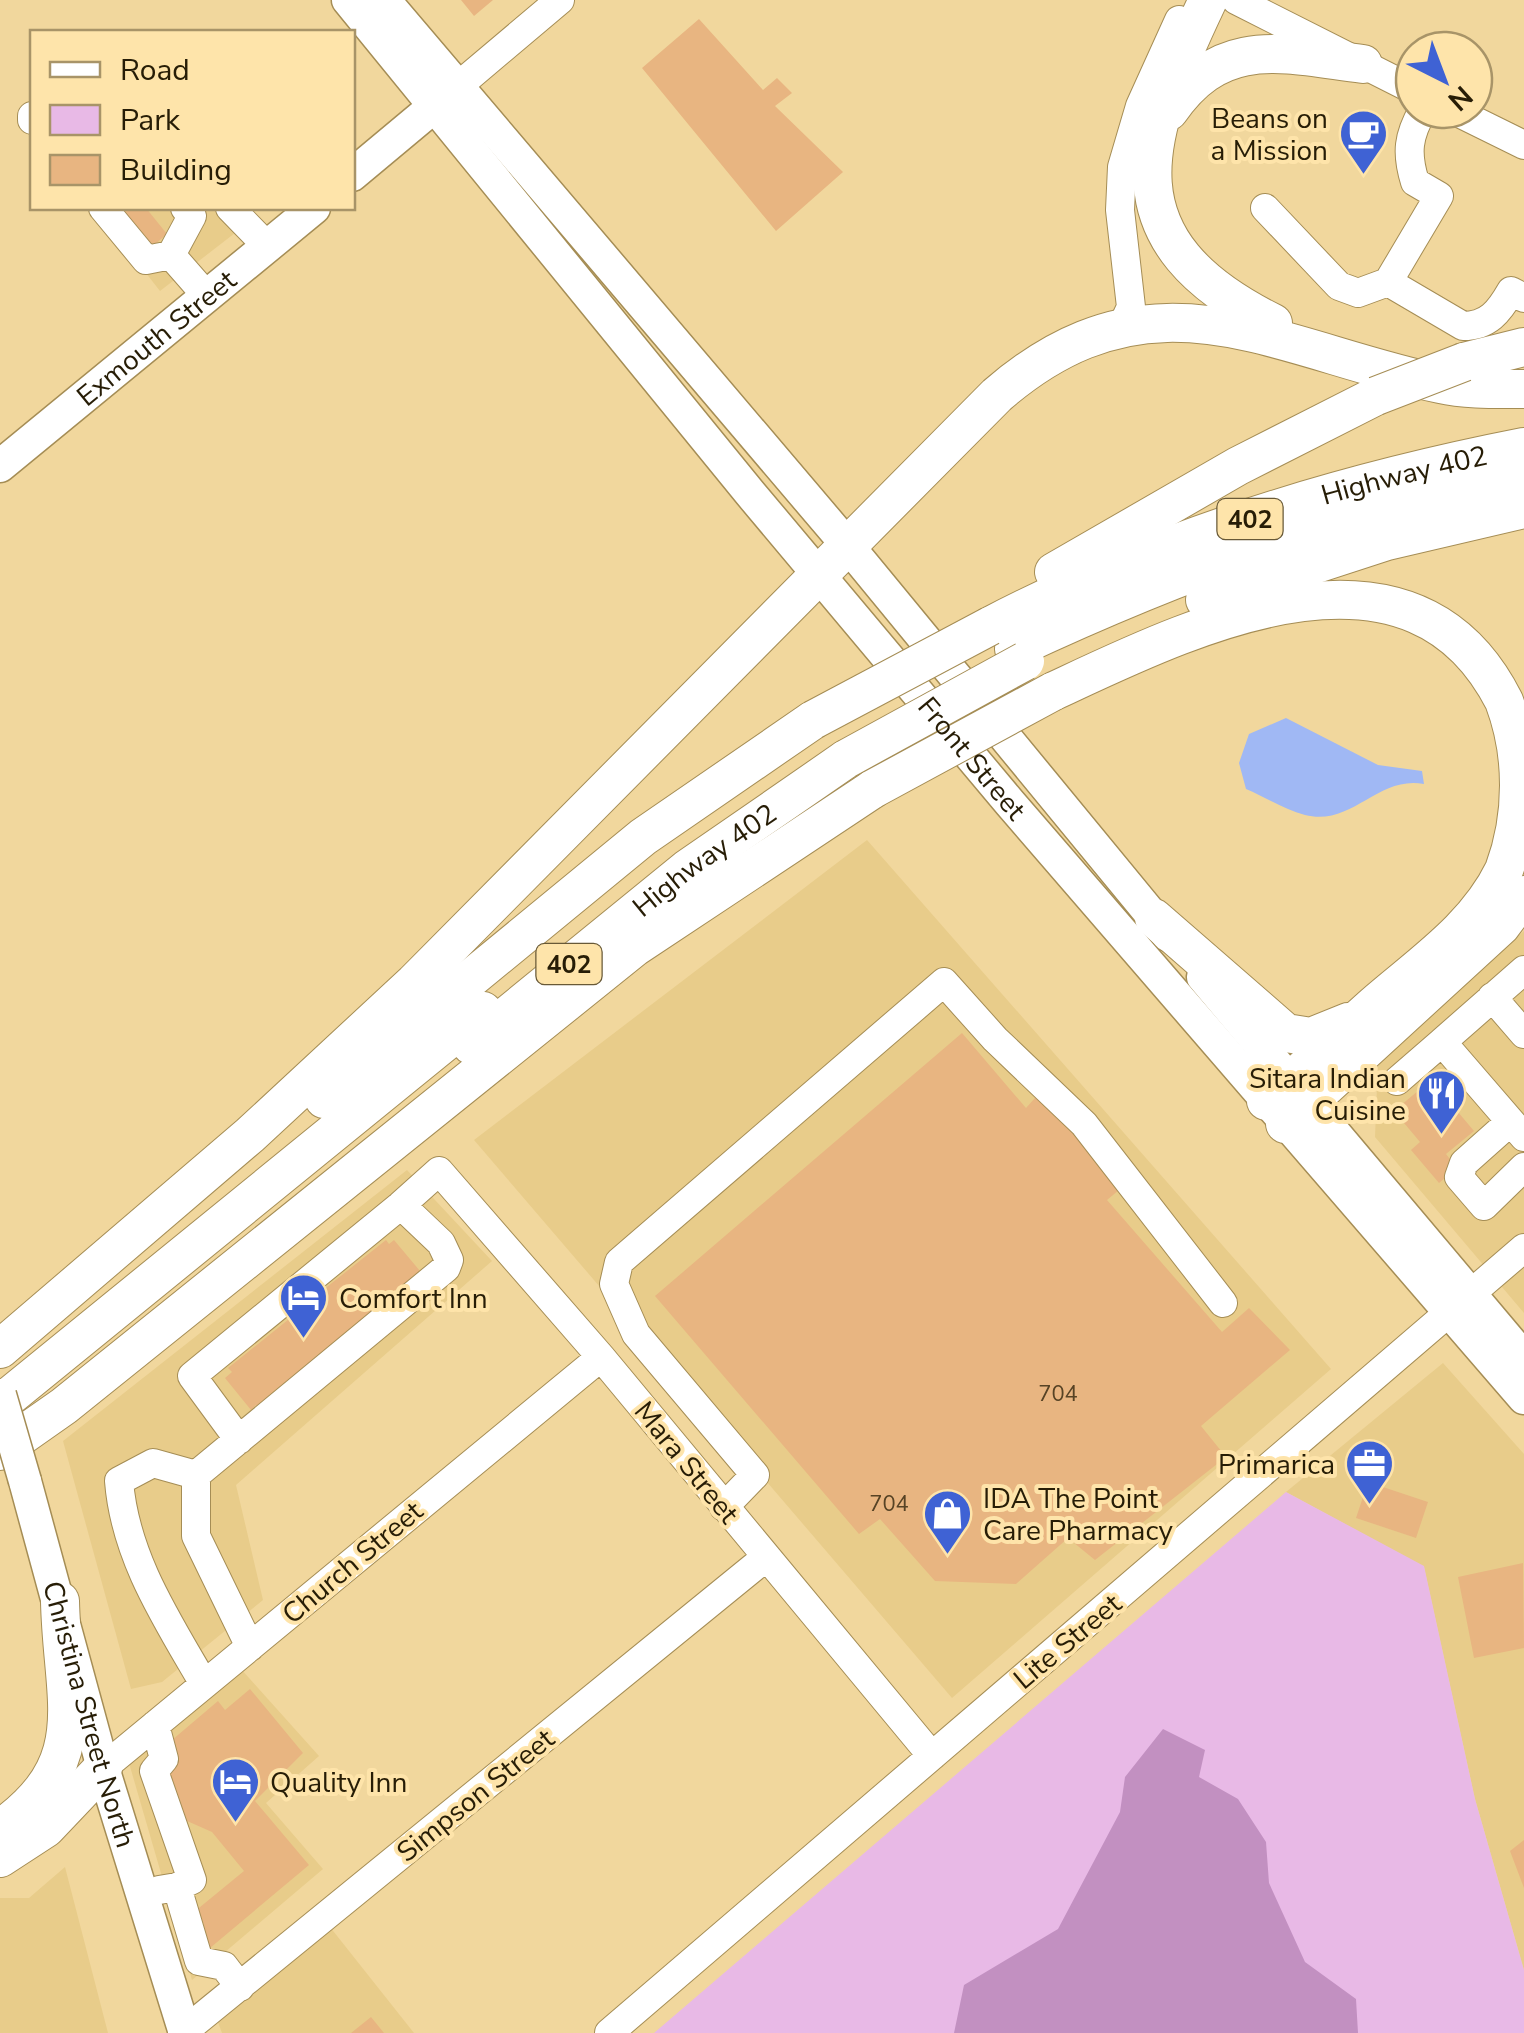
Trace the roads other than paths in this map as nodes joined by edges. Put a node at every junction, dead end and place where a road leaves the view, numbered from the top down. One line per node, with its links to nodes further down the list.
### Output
1 (348, 0): 9 (main road)
2 (384, 0): 9 (main road)
3 (560, 0): 9 (street)
4 (1188, 0): 25 (street)
5 (1208, 0): 12 (highway)
6 (1236, 0): 7 (street)
7 (1363, 64): 8 (street); 12 (highway)
8 (1394, 80)
9 (445, 97): 14 (main road); 34 (main road, Front Street); 35 (main road, Front Street)
10 (1412, 130): 22 (street)
11 (1494, 130): 13 (street)
12 (1154, 140): 27 (highway)
13 (1524, 145)
14 (355, 172)
15 (1265, 208): 22 (street)
16 (104, 210): 21 (street)
17 (187, 210): 21 (street)
18 (232, 210): 20 (street)
19 (312, 210): 20 (main road, Exmouth Street)
20 (268, 248): 23 (main road, Exmouth Street)
21 (171, 255): 23 (street)
22 (1388, 282): 24 (street)
23 (206, 295): 30 (main road, Exmouth Street)
24 (1524, 298)
25 (1108, 332): 27 (highway); 34 (highway)
26 (1524, 347): 36 (highway, bridge)
27 (1342, 357): 28 (highway)
28 (1524, 389)
29 (1524, 447): 36 (highway, Highway 402 / 402)
30 (0, 464)
31 (1524, 479): 36 (highway)
32 (1524, 494): 36 (highway, Highway 402 / 402)
33 (1524, 510): 36 (highway)
34 (848, 546): 35 (highway); 39 (main road, Front Street)
35 (820, 576): 46 (main road, Front Street); 53 (highway)
36 (1016, 653): 37 (highway, Highway 402 / 402, bridge); 37 (highway, Highway 402 / 402, bridge); 42 (highway)
37 (845, 757): 56 (highway, Highway 402 / 402); 59 (highway); 60 (highway); 61 (highway, Highway 402 / 402)
38 (1524, 896): 46 (highway)
39 (1154, 918): 42 (highway); 46 (main road, Front Street)
40 (1524, 970): 41 (street)
41 (1492, 998): 43 (street); 44 (street)
42 (1375, 1004): 46 (highway)
43 (1524, 1034)
44 (1442, 1042): 45 (street); 47 (street)
45 (1397, 1081)
46 (1288, 1102): 52 (main road, Front Street)
47 (1517, 1130): 48 (street)
48 (1524, 1167)
49 (401, 1205): 54 (street, Mara Street); 62 (street); 62 (street)
50 (1524, 1248): 52 (street, Lite Street)
51 (1223, 1303): 66 (street)
52 (1460, 1305): 55 (main road, Front Street); 58 (main road, Front Street); 72 (street, Lite Street)
53 (0, 1349)
54 (601, 1357): 66 (street, Mara Street); 69 (street, Church Street)
55 (1524, 1358)
56 (0, 1363)
57 (0, 1396): 64 (main road, Christina Street North, bridge)
58 (1524, 1398)
59 (0, 1404)
60 (64, 1406): 63 (highway); 64 (highway)
61 (0, 1428)
62 (239, 1440): 65 (street)
63 (0, 1452)
64 (12, 1474): 68 (main road, Christina Street North)
65 (196, 1475): 69 (street); 70 (street)
66 (724, 1507): 67 (street, Mara Street)
67 (765, 1558): 72 (street, Mara Street); 78 (street, Simpson Street)
68 (60, 1601): 73 (main road, Christina Street North); 74 (highway)
69 (250, 1646): 70 (street, Church Street)
70 (204, 1684): 71 (street, Church Street)
71 (155, 1725): 73 (street, Church Street); 76 (street)
72 (932, 1756): 80 (street, Lite Street)
73 (103, 1768): 75 (highway); 77 (main road, Christina Street North)
74 (0, 1830)
75 (0, 1858)
76 (177, 1887): 77 (street); 78 (street)
77 (142, 1894): 79 (main road, Christina Street North)
78 (240, 1987): 79 (street, Simpson Street)
79 (184, 2033)
80 (609, 2033)

